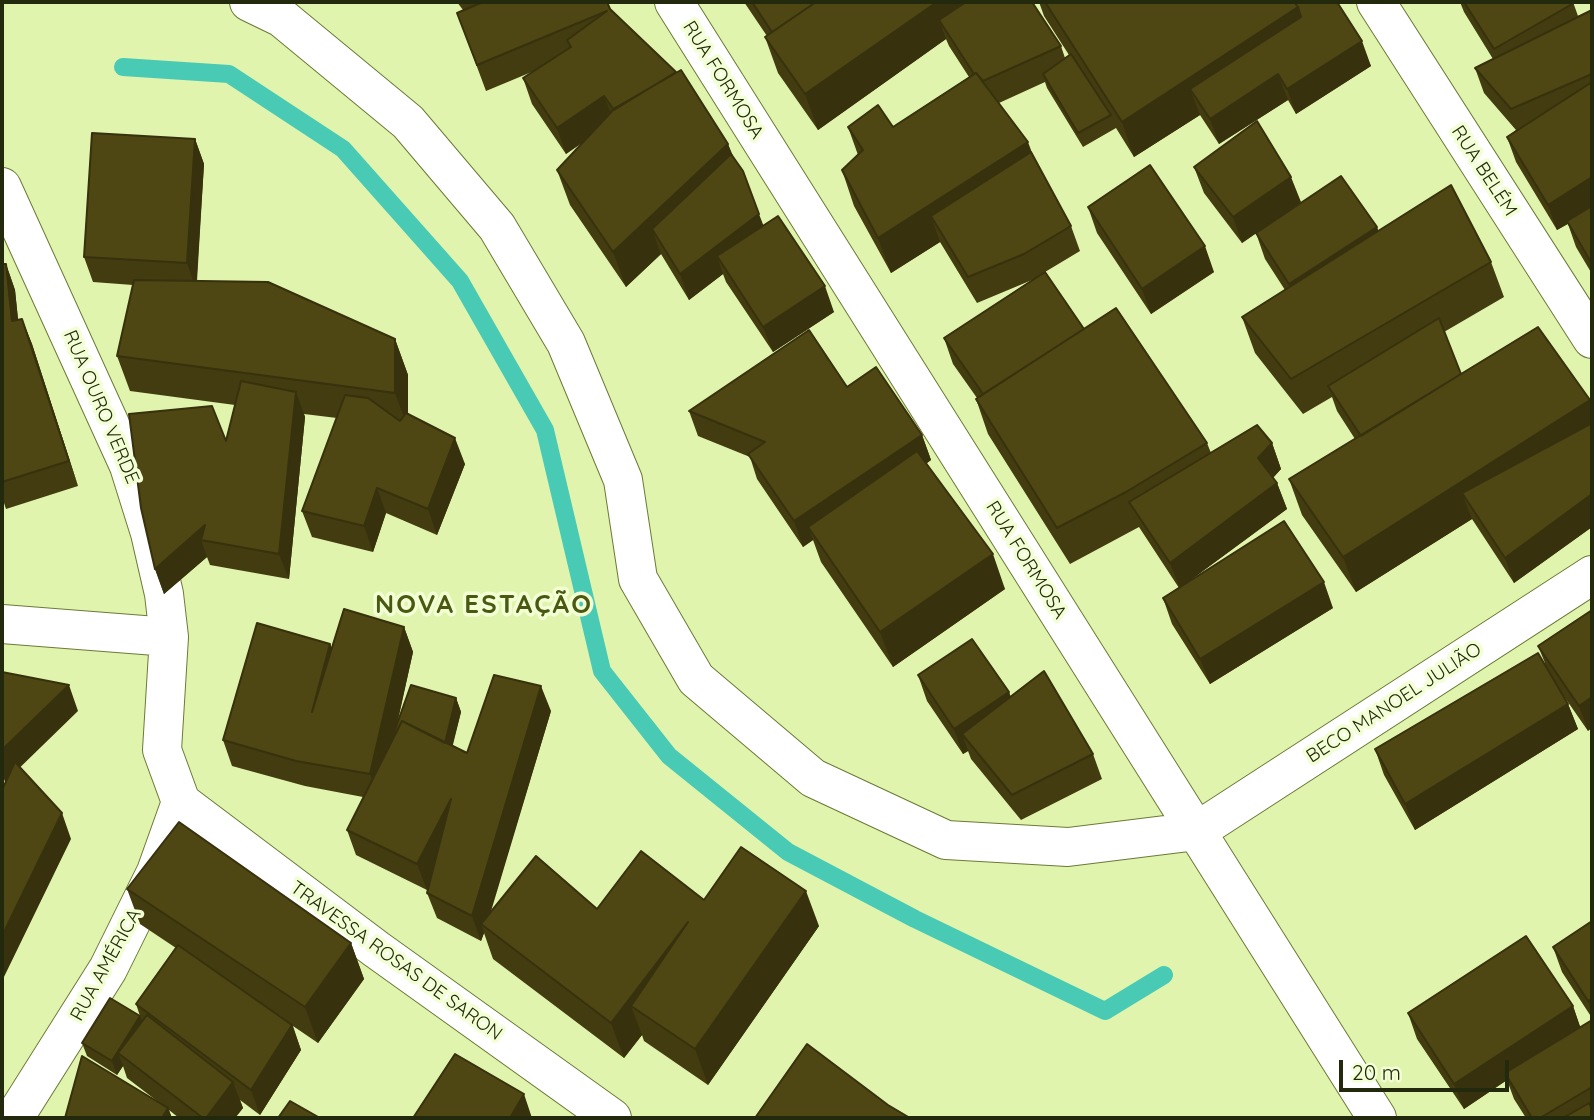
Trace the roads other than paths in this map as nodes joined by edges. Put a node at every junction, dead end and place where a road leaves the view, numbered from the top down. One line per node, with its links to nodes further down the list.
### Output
1 (248, 2): 10 (street)
2 (674, 2): 10 (street, RUA FORMOSA)
3 (1376, 2): 5 (street, RUA BELÉM)
4 (2, 187): 8 (street, RUA OURO VERDE)
5 (1592, 339)
6 (1592, 575): 10 (street, BECO MANOEL JULIÃO)
7 (2, 624): 8 (street)
8 (169, 637): 9 (street, RUA OURO VERDE)
9 (181, 802): 11 (street, RUA AMÉRICA); 12 (street, TRAVESSA ROSAS DE SARON)
10 (1197, 831): 13 (street, RUA FORMOSA)
11 (14, 1118)
12 (612, 1118)
13 (1377, 1118)

